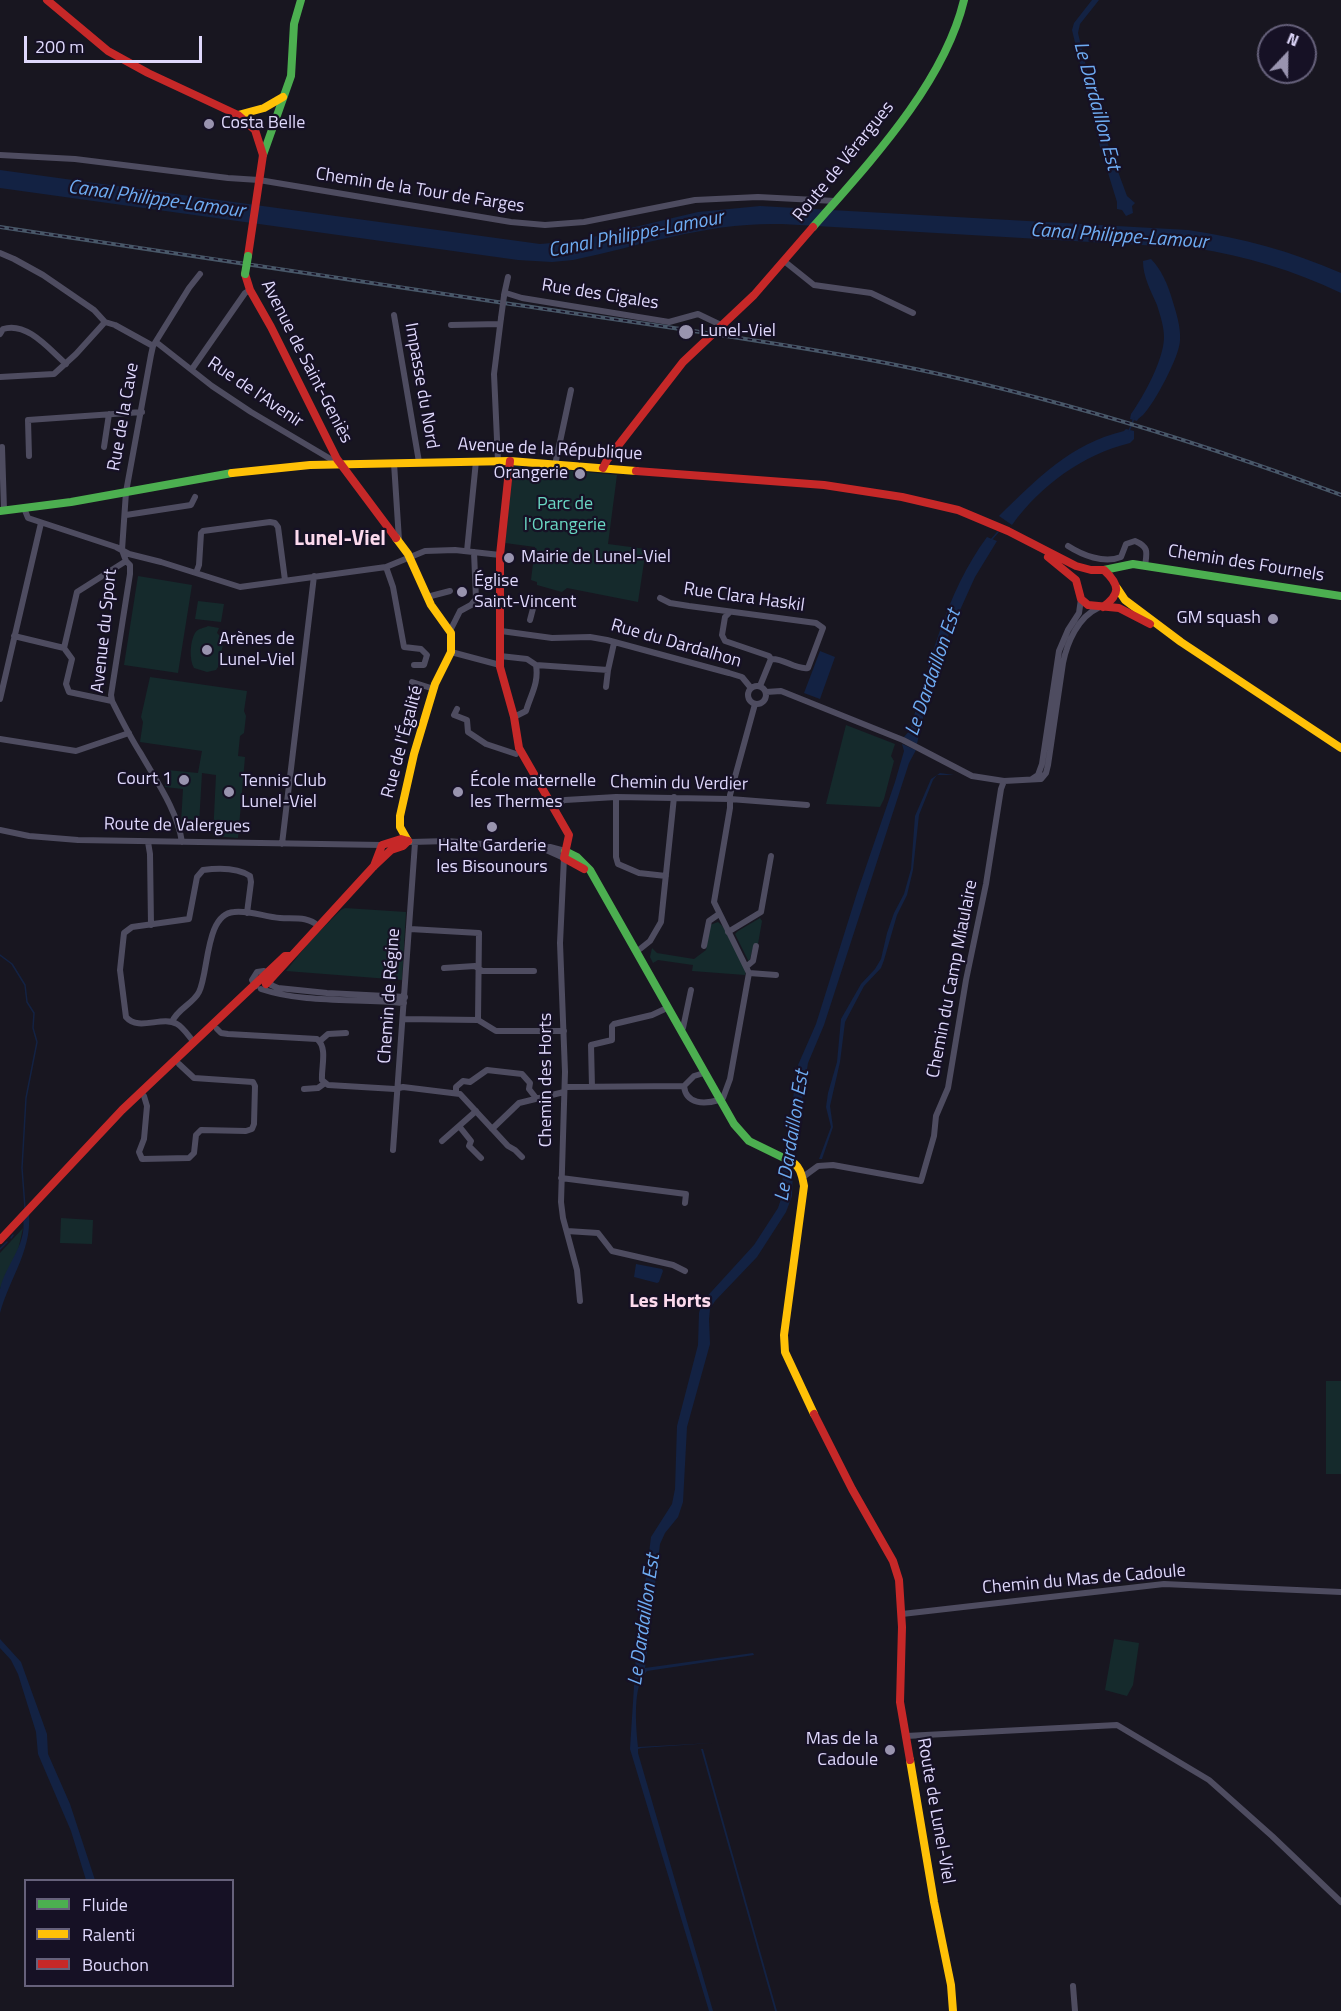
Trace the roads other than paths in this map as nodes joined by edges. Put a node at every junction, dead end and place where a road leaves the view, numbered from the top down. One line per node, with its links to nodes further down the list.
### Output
1 (46, 0): 6 (street)
2 (301, 0): 4 (street)
3 (964, 0): 12 (street, Route de Vérargues)
4 (283, 97): 5 (street); 8 (street)
5 (252, 112): 6 (street); 7 (street)
6 (238, 115): 7 (street)
7 (252, 127): 8 (street); 10 (street)
8 (273, 127): 10 (street)
9 (0, 155): 11 (street, Chemin de la Tour de Farges)
10 (263, 155): 11 (street)
11 (259, 180): 12 (street, Chemin de la Tour de Farges); 17 (street, Avenue de Saint-Geniès, bridge)
12 (833, 204): 14 (street, Route de Vérargues)
13 (0, 254): 22 (street, Rue de l'Avenir)
14 (784, 261): 19 (street); 24 (street, Route de Vérargues)
15 (200, 274): 26 (street)
16 (508, 277): 18 (street)
17 (250, 290): 28 (street); 41 (street, Avenue de Saint-Geniès)
18 (505, 294): 21 (street, bridge); 24 (street, Rue des Cigales)
19 (913, 313)
20 (394, 315): 39 (street, Impasse du Nord)
21 (500, 321): 23 (street); 37 (street)
22 (105, 322): 26 (street, Rue de l'Avenir); 27 (street)
23 (451, 325)
24 (721, 326): 43 (street, Route de Vérargues)
25 (0, 334): 27 (street)
26 (155, 344): 28 (street, Rue de l'Avenir); 31 (street, Rue de la Cave)
27 (66, 364): 29 (street)
28 (192, 369): 41 (street, Rue de l'Avenir)
29 (0, 377)
30 (571, 390): 42 (street)
31 (142, 412): 32 (street); 44 (street, Rue de la Cave)
32 (109, 414): 34 (street); 35 (street)
33 (2, 447): 47 (street)
34 (104, 447)
35 (28, 456)
36 (476, 461): 37 (street, Avenue de la République); 39 (street, Avenue de la République); 54 (street)
37 (498, 461): 38 (street, Avenue de la République)
38 (510, 461): 42 (street, Avenue de la République); 55 (street)
39 (419, 462): 40 (street, Avenue de la République)
40 (394, 463): 41 (street, Avenue de la République); 51 (street)
41 (340, 464): 44 (street, Avenue de la République); 51 (street, Avenue de Saint-Geniès)
42 (555, 465): 43 (street, Avenue de la République)
43 (603, 468): 50 (street, Avenue de la République)
44 (126, 492): 46 (street, Avenue de la République); 48 (street, Rue de la Cave)
45 (195, 497): 48 (street)
46 (24, 508): 47 (street, Avenue de la République); 49 (street)
47 (2, 511)
48 (126, 515): 53 (street, Rue de la Cave)
49 (41, 523): 53 (street); 79 (street)
50 (1021, 538): 61 (street); 67 (street)
51 (399, 544): 56 (street, Avenue de Saint-Geniès)
52 (1068, 546): 59 (street, Chemin des Fournels)
53 (122, 550): 57 (street); 58 (street, Avenue du Sport)
54 (471, 551): 55 (street); 56 (street); 77 (street)
55 (500, 555): 78 (street)
56 (410, 558): 60 (street); 70 (street, Avenue de Saint-Geniès)
57 (154, 560): 58 (street); 63 (street)
58 (128, 563): 82 (street); 98 (street, Avenue du Sport)
59 (1144, 566): 62 (street, Chemin des Fournels); 66 (street, Chemin des Fournels); 69 (street, Chemin des Fournels)
60 (386, 567): 64 (street); 88 (street)
61 (1091, 570): 62 (street); 67 (street)
62 (1104, 570): 66 (street)
63 (196, 573): 65 (street); 65 (street)
64 (314, 576): 65 (street); 117 (street)
65 (285, 580)
66 (1116, 585): 74 (street); 81 (street)
67 (1078, 588): 72 (street)
68 (450, 591): 70 (street)
69 (1341, 596)
70 (427, 597): 77 (street, Avenue de Saint-Geniès)
71 (660, 598): 75 (street, Rue Clara Haskil)
72 (1081, 599): 74 (street); 106 (street)
73 (542, 602): 76 (street)
74 (1101, 607): 81 (street); 106 (street)
75 (730, 612): 84 (street); 84 (street, Rue Clara Haskil)
76 (530, 620)
77 (450, 631): 83 (street)
78 (501, 631): 80 (street, Rue du Dardalhon); 86 (street)
79 (14, 636): 82 (street); 87 (street)
80 (614, 642): 90 (street); 94 (street, Rue du Dardalhon)
81 (1181, 642): 104 (street)
82 (64, 648): 98 (street)
83 (451, 652): 86 (street); 95 (street, Rue de l'Égalité)
84 (771, 659): 96 (street)
85 (0, 660): 87 (street)
86 (500, 660): 89 (street); 101 (street)
87 (8, 663): 92 (street)
88 (414, 665)
89 (536, 665): 90 (street); 101 (street)
90 (608, 670): 93 (street)
91 (412, 682): 95 (street)
92 (1, 686): 97 (street)
93 (606, 687)
94 (751, 688): 96 (street); 99 (street)
95 (434, 689): 116 (street, Rue de l'Égalité)
96 (763, 689): 99 (street); 107 (street)
97 (0, 699)
98 (112, 701): 102 (street, Avenue du Sport)
99 (755, 704): 110 (street)
100 (456, 709): 105 (street)
101 (514, 717): 111 (street)
102 (129, 733): 103 (street); 115 (street, Avenue du Sport)
103 (0, 739)
104 (1341, 748)
105 (516, 754)
106 (1029, 780): 107 (street)
107 (1004, 781): 170 (street, Chemin du Camp Miaulaire)
108 (616, 797): 109 (street, Chemin du Verdier); 111 (street, Chemin du Verdier); 121 (street)
109 (674, 797): 110 (street, Chemin du Verdier); 121 (street)
110 (730, 799): 112 (street, Chemin du Verdier); 123 (street)
111 (552, 805): 119 (street)
112 (807, 805)
113 (0, 830): 114 (street, Route de Valergues)
114 (150, 842): 115 (street, Route de Valergues); 124 (street)
115 (182, 842): 117 (street, Route de Valergues)
116 (411, 842): 118 (street); 119 (street); 126 (street, Chemin de Régine)
117 (282, 844): 118 (street, Route de Valergues)
118 (385, 849): 125 (street)
119 (564, 854): 130 (street); 147 (street, Chemin des Horts)
120 (771, 856): 127 (street)
121 (666, 876): 130 (street)
122 (247, 913): 124 (street); 125 (street); 144 (street)
123 (719, 914): 127 (street); 128 (street)
124 (151, 925): 144 (street)
125 (318, 926): 137 (street)
126 (410, 929): 133 (street); 140 (street, Chemin de Régine)
127 (728, 932): 131 (street)
128 (704, 946)
129 (756, 946): 131 (street)
130 (639, 950): 141 (street); 146 (street)
131 (747, 966): 135 (street)
132 (444, 968): 133 (street)
133 (478, 968): 134 (street); 143 (street)
134 (534, 971)
135 (750, 973): 136 (street); 162 (street)
136 (776, 975)
137 (269, 978): 138 (street); 138 (street); 140 (street)
138 (258, 988): 140 (street); 145 (street)
139 (691, 990): 146 (street)
140 (405, 1000): 142 (street, Chemin de Régine)
141 (667, 1008): 146 (street); 155 (street)
142 (404, 1018): 143 (street); 157 (street, Chemin de Régine)
143 (478, 1020): 147 (street)
144 (172, 1022): 150 (street)
145 (215, 1027): 149 (street); 150 (street)
146 (681, 1029): 152 (street)
147 (564, 1031): 158 (street, Chemin des Horts)
148 (346, 1033): 149 (street)
149 (320, 1041): 153 (street)
150 (196, 1044): 151 (street)
151 (177, 1062): 160 (street); 160 (street)
152 (706, 1073): 154 (street); 162 (street)
153 (325, 1083): 156 (street); 157 (street)
154 (684, 1086): 155 (street); 162 (street)
155 (592, 1087): 158 (street)
156 (304, 1089)
157 (399, 1089): 159 (street); 167 (street, Chemin de Régine)
158 (564, 1090): 161 (street); 171 (street, Chemin des Horts)
159 (456, 1093): 161 (street); 163 (street)
160 (142, 1094): 174 (street)
161 (536, 1098): 165 (street)
162 (721, 1099): 170 (street)
163 (476, 1110): 164 (street); 165 (street)
164 (459, 1126): 166 (street); 169 (street)
165 (492, 1129): 168 (street)
166 (442, 1141)
167 (393, 1150)
168 (522, 1157)
169 (481, 1158)
170 (803, 1177): 178 (street, Route de Lunel-Viel)
171 (561, 1178): 172 (street); 173 (street, Chemin des Horts)
172 (684, 1203)
173 (567, 1231): 175 (street); 176 (street, Chemin des Horts)
174 (0, 1240)
175 (685, 1271)
176 (580, 1300)
177 (1341, 1592): 178 (street, Chemin du Mas de Cadoule)
178 (902, 1614): 179 (street, Route de Lunel-Viel)
179 (906, 1736): 180 (street); 182 (street, Route de Lunel-Viel)
180 (1341, 1902)
181 (1073, 1986): 183 (street)
182 (953, 2011)
183 (1075, 2011)

